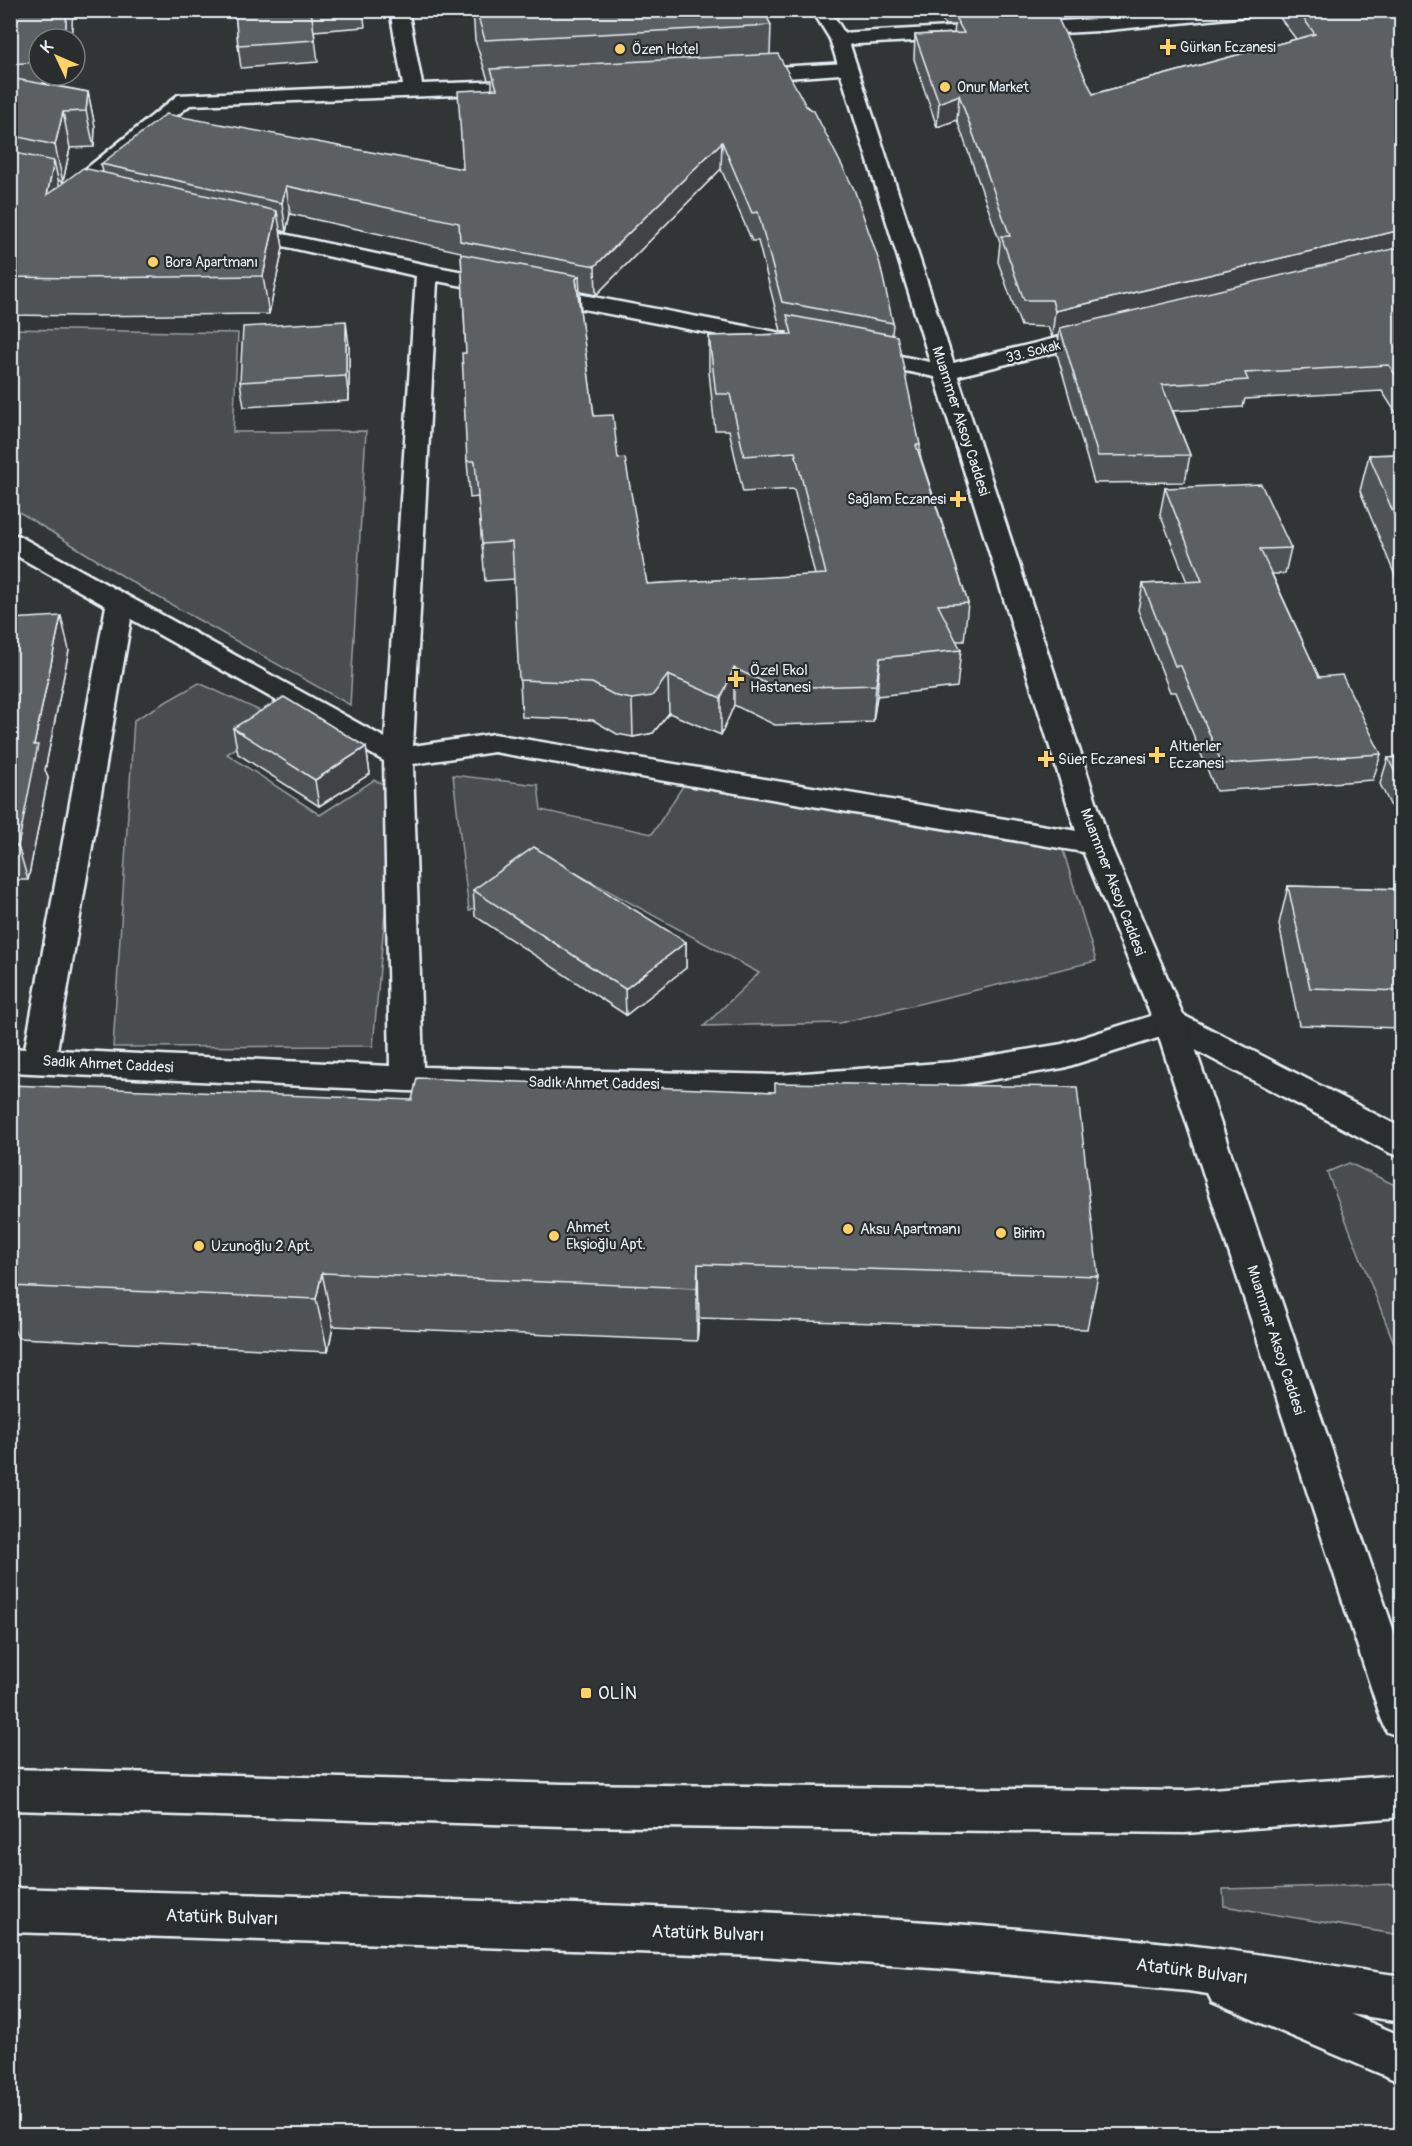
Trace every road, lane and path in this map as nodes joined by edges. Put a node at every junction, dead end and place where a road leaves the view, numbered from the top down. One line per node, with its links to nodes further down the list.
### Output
1 (399, 10): 9 (street)
2 (821, 10): 5 (street, Muammer Aksoy Caddesi)
3 (1258, 10): 4 (street)
4 (1095, 18): 5 (street)
5 (839, 39): 6 (street, Muammer Aksoy Caddesi)
6 (848, 69): 7 (street); 18 (street, Muammer Aksoy Caddesi)
7 (728, 76)
8 (561, 84): 9 (street)
9 (414, 92): 11 (street)
10 (46, 186): 11 (street)
11 (67, 192): 12 (street)
12 (90, 197)
13 (218, 225): 14 (street)
14 (427, 272): 16 (street); 21 (street)
15 (1128, 328): 18 (street, 33. Sokak)
16 (817, 347)
17 (841, 352): 18 (street)
18 (945, 372): 22 (street, Muammer Aksoy Caddesi)
19 (10, 542): 20 (street)
20 (120, 604): 21 (street); 24 (street)
21 (398, 757): 22 (street); 25 (street)
22 (1095, 844): 23 (street, Muammer Aksoy Caddesi)
23 (1170, 1022): 25 (street, Sadık Ahmet Caddesi); 26 (street); 27 (street, Muammer Aksoy Caddesi)
24 (25, 1060): 25 (street, Sadık Ahmet Caddesi)
25 (407, 1079)
26 (1401, 1144)
27 (1401, 1719)
28 (10, 1789): 29 (street)
29 (1401, 1796)
30 (10, 1910): 31 (street, Atatürk Bulvarı)
31 (1188, 1968): 32 (street, Atatürk Bulvarı); 33 (street)
32 (1401, 2000)
33 (1401, 2060)

